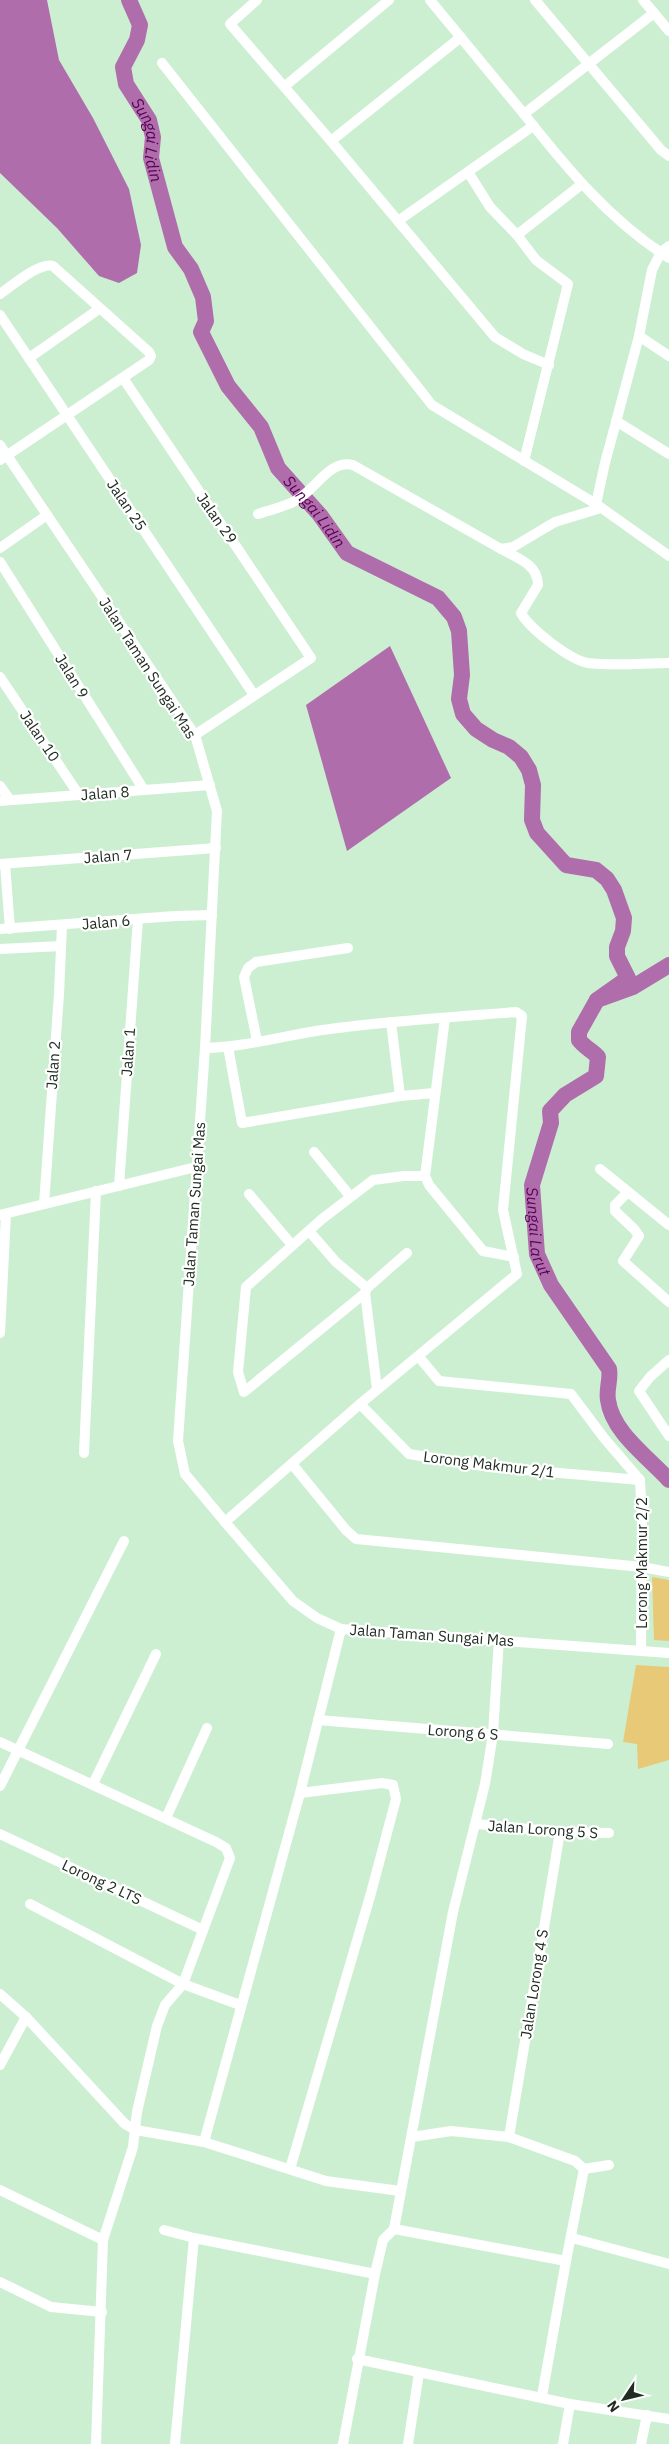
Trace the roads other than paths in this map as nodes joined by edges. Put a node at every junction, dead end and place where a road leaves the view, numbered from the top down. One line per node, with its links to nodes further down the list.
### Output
1 (257, 0): 11 (street)
2 (389, 0): 11 (street)
3 (430, 0): 8 (street)
4 (534, 0): 10 (street)
5 (643, 0): 6 (street)
6 (654, 13): 7 (street); 10 (street)
7 (669, 31)
8 (461, 37): 12 (street); 14 (street)
9 (162, 63): 34 (street)
10 (587, 64): 12 (street); 15 (street)
11 (285, 86): 14 (street)
12 (524, 114): 13 (street)
13 (533, 126): 16 (street); 17 (street)
14 (331, 141): 18 (street)
15 (666, 150)
16 (468, 172): 18 (street); 19 (street)
17 (582, 184): 19 (street); 20 (street)
18 (398, 221): 27 (street)
19 (517, 235): 27 (street)
20 (666, 252): 24 (street)
21 (0, 294): 22 (street)
22 (99, 309): 26 (street); 28 (street)
23 (0, 315): 26 (street, Jalan 25)
24 (639, 336): 25 (street); 30 (street)
25 (669, 356)
26 (29, 358): 29 (street, Jalan 25)
27 (550, 365): 34 (street)
28 (123, 378): 29 (street); 44 (street, Jalan 29)
29 (67, 414): 33 (street); 44 (street, Jalan 25)
30 (616, 420): 32 (street); 35 (street)
31 (0, 445): 33 (street, Jalan Taman Sungai Mas)
32 (669, 454)
33 (3, 457): 37 (street, Jalan Taman Sungai Mas)
34 (524, 461): 35 (street)
35 (598, 506): 39 (street); 40 (street)
36 (258, 514): 39 (street)
37 (47, 515): 38 (street); 45 (street, Jalan Taman Sungai Mas)
38 (0, 548)
39 (501, 549): 42 (street)
40 (669, 556)
41 (0, 562): 48 (street, Jalan 9)
42 (669, 663)
43 (0, 677): 49 (street, Jalan 10)
44 (254, 695): 45 (street)
45 (195, 736): 46 (street, Jalan Taman Sungai Mas)
46 (210, 785): 48 (street, Jalan 8); 51 (street, Jalan Taman Sungai Mas)
47 (0, 786): 50 (street)
48 (144, 790): 49 (street, Jalan 8)
49 (79, 795): 50 (street, Jalan 8)
50 (5, 800)
51 (216, 848): 52 (street, Jalan 7); 53 (street, Jalan Taman Sungai Mas)
52 (3, 864): 56 (street)
53 (212, 915): 54 (street, Jalan 6); 64 (street, Jalan Taman Sungai Mas)
54 (138, 919): 55 (street, Jalan 6); 71 (street, Jalan 1)
55 (62, 926): 56 (street, Jalan 6); 57 (street, Jalan 2)
56 (5, 929)
57 (61, 946): 59 (street); 76 (street, Jalan 2)
58 (348, 948): 62 (street)
59 (0, 949)
60 (445, 1018): 61 (street); 65 (street); 82 (street)
61 (391, 1022): 62 (street); 66 (street)
62 (257, 1041): 63 (street)
63 (228, 1047): 64 (street); 66 (street)
64 (205, 1048): 68 (street, Jalan Taman Sungai Mas)
65 (435, 1093): 66 (street); 70 (street)
66 (400, 1096)
67 (314, 1152): 75 (street)
68 (196, 1167): 71 (street); 94 (street, Jalan Taman Sungai Mas)
69 (600, 1169): 73 (street)
70 (425, 1176): 75 (street); 82 (street)
71 (119, 1186): 72 (street)
72 (96, 1191): 76 (street); 91 (street)
73 (628, 1192): 78 (street); 84 (street)
74 (249, 1194): 80 (street)
75 (350, 1196): 79 (street)
76 (44, 1204): 77 (street)
77 (3, 1214): 85 (street)
78 (669, 1225)
79 (309, 1231): 80 (street); 83 (street)
80 (292, 1245): 83 (street)
81 (407, 1253): 83 (street)
82 (514, 1257): 86 (street)
83 (366, 1291): 88 (street)
84 (669, 1302)
85 (0, 1333)
86 (419, 1357): 88 (street); 93 (street, Lorong Makmur 2/2)
87 (669, 1360): 90 (street)
88 (377, 1389): 89 (street)
89 (360, 1404): 92 (street); 93 (street, Lorong Makmur 2/1)
90 (669, 1436)
91 (84, 1453)
92 (292, 1464): 94 (street); 96 (street)
93 (640, 1480): 96 (street, Lorong Makmur 2/2)
94 (225, 1522): 98 (street, Jalan Taman Sungai Mas)
95 (124, 1541): 108 (street)
96 (642, 1567): 97 (street); 100 (street, Lorong Makmur 2/2)
97 (669, 1572)
98 (341, 1628): 99 (street, Jalan Taman Sungai Mas); 103 (street)
99 (499, 1639): 100 (street, Jalan Taman Sungai Mas); 105 (street)
100 (641, 1651): 101 (street, Jalan Taman Sungai Mas)
101 (669, 1653)
102 (156, 1654): 109 (street)
103 (318, 1720): 105 (street, Lorong 6 S); 111 (street)
104 (207, 1728): 112 (street)
105 (493, 1734): 107 (street, Lorong 6 S); 113 (street)
106 (0, 1742): 108 (street)
107 (608, 1744)
108 (18, 1749): 109 (street); 110 (street)
109 (93, 1784): 112 (street)
110 (0, 1786)
111 (300, 1793): 121 (street); 129 (street)
112 (166, 1818): 118 (street)
113 (477, 1824): 114 (street, Jalan Lorong 5 S); 125 (street)
114 (560, 1832): 115 (street, Jalan Lorong 5 S); 126 (street, Jalan Lorong 4 S)
115 (609, 1833)
116 (0, 1834): 118 (street, Lorong 2 LTS)
117 (30, 1904): 119 (street)
118 (204, 1930): 119 (street)
119 (183, 1984): 121 (street); 124 (street)
120 (0, 1994): 122 (street)
121 (240, 2005): 127 (street)
122 (26, 2017): 123 (street); 124 (street)
123 (0, 2064)
124 (136, 2130): 127 (street); 137 (street)
125 (412, 2137): 126 (street); 132 (street)
126 (509, 2137): 130 (street)
127 (204, 2142): 129 (street)
128 (609, 2165): 130 (street)
129 (290, 2169): 132 (street)
130 (584, 2169): 136 (street)
131 (0, 2190): 137 (street)
132 (400, 2191): 133 (street)
133 (394, 2229): 138 (street); 140 (street)
134 (164, 2230): 135 (street)
135 (194, 2238): 140 (street); 150 (street)
136 (572, 2238): 138 (street); 139 (street)
137 (102, 2240): 142 (street)
138 (566, 2261): 145 (street)
139 (669, 2264)
140 (374, 2274): 143 (street)
141 (0, 2282): 142 (street)
142 (102, 2312): 149 (street)
143 (357, 2359): 144 (street); 151 (street)
144 (419, 2373): 145 (street); 152 (street)
145 (542, 2396): 146 (street)
146 (570, 2404): 147 (street); 153 (street)
147 (647, 2415): 148 (street); 154 (street)
148 (669, 2420)
149 (96, 2444)
150 (175, 2444)
151 (343, 2444)
152 (408, 2444)
153 (563, 2444)
154 (641, 2444)

